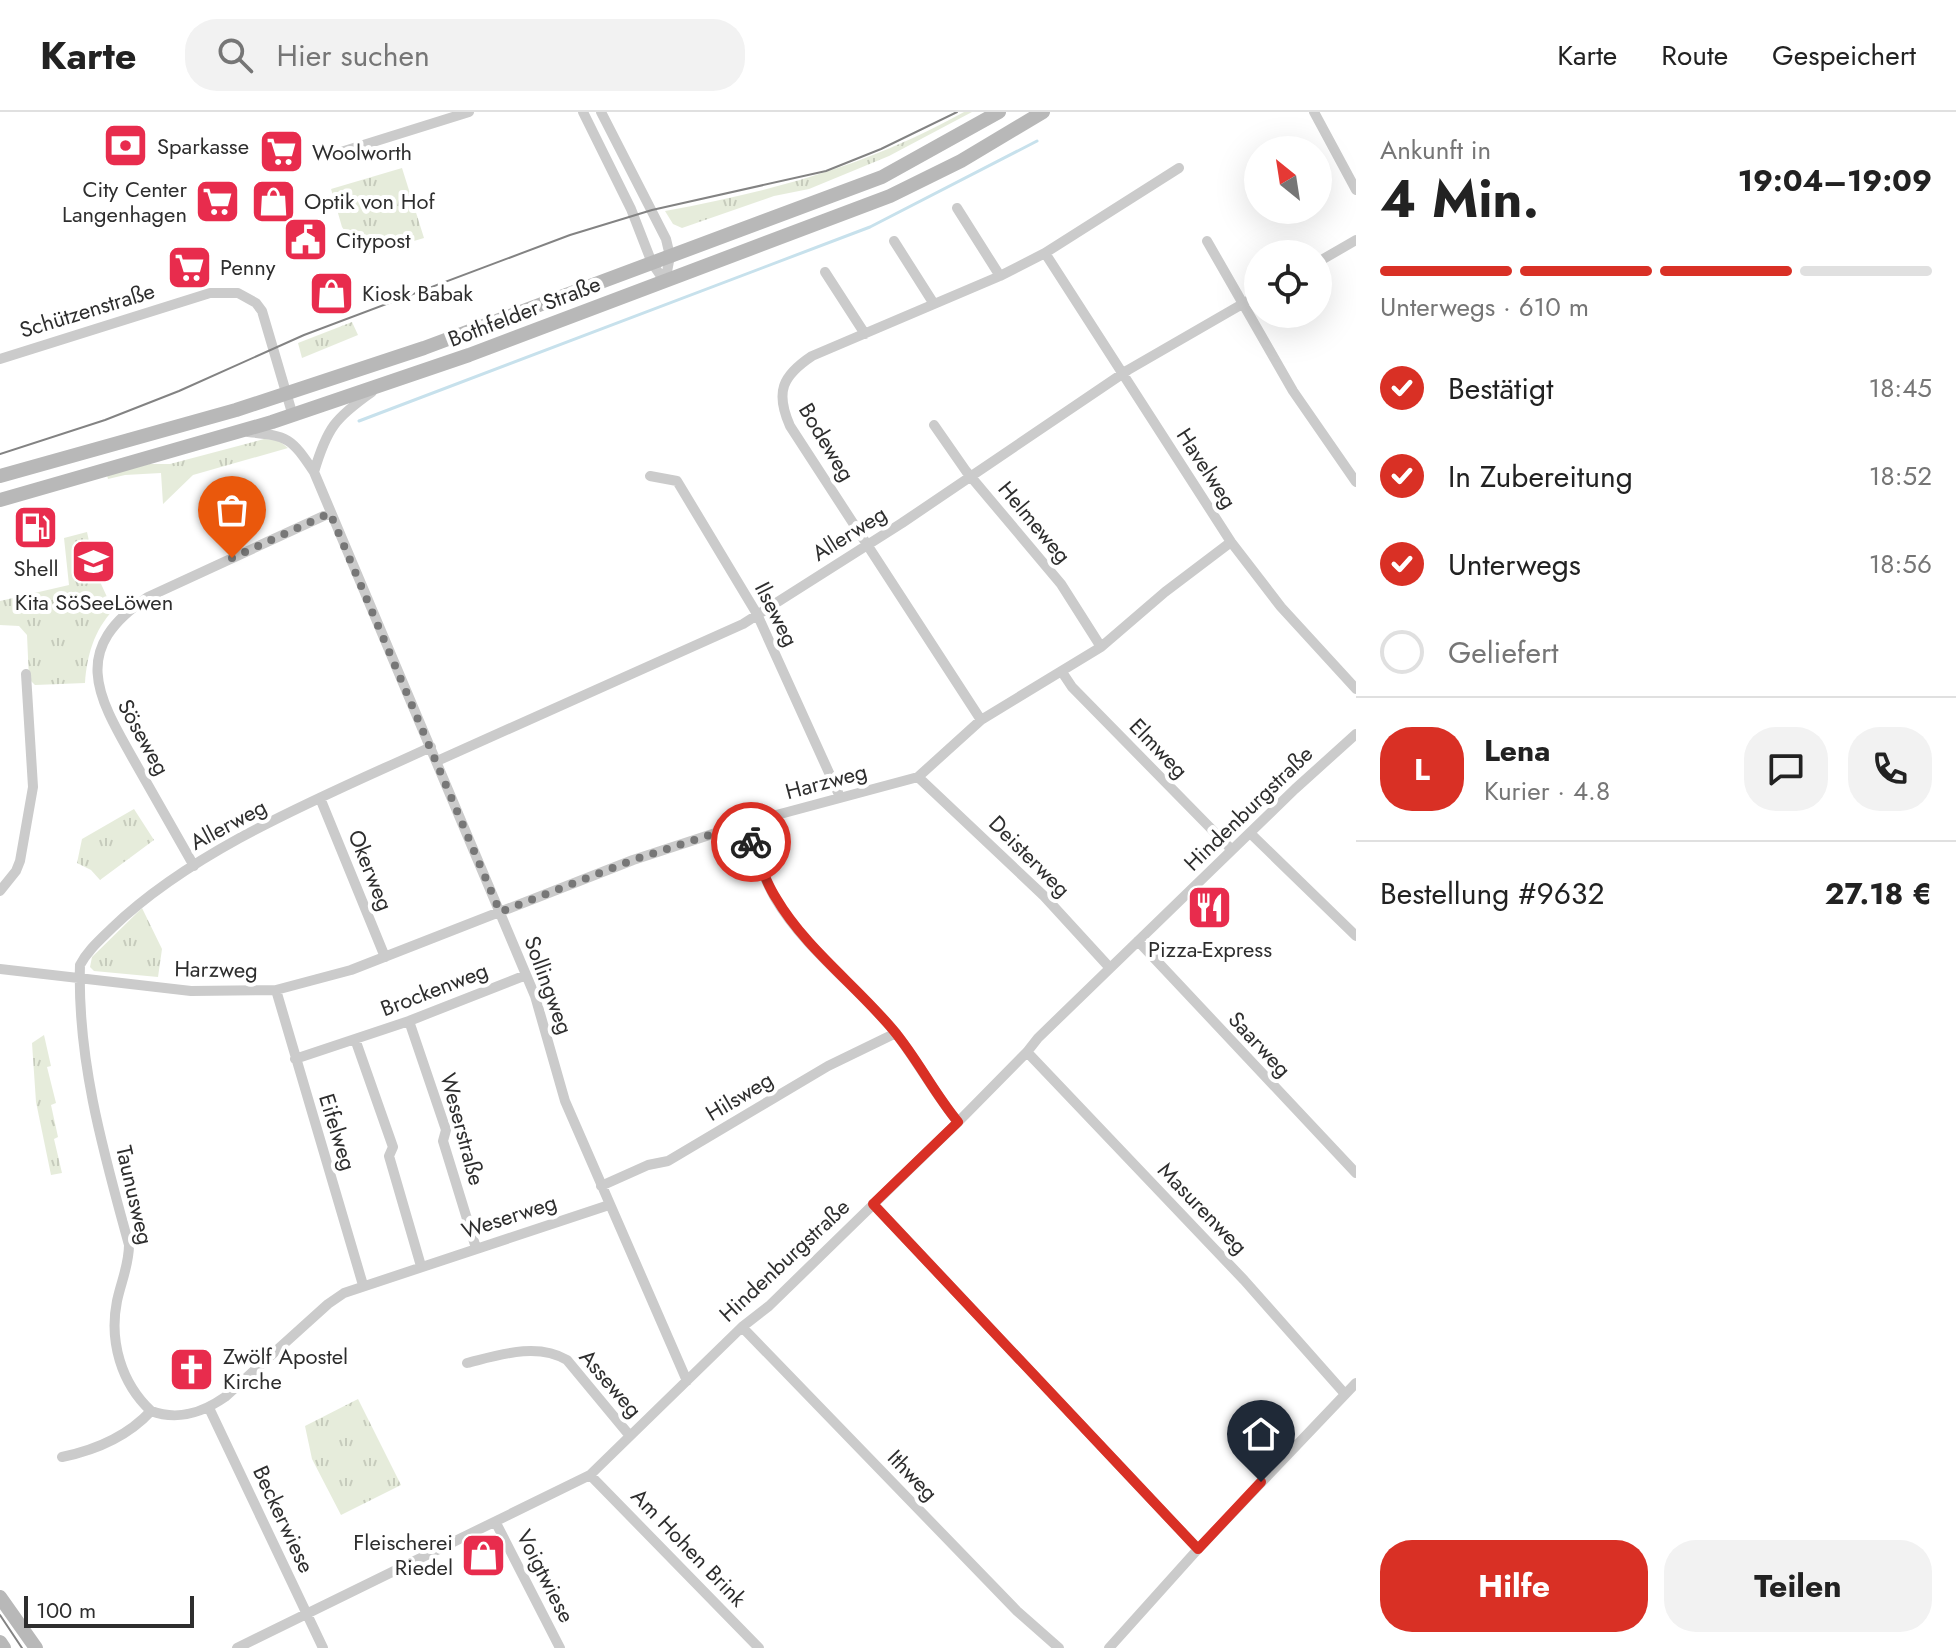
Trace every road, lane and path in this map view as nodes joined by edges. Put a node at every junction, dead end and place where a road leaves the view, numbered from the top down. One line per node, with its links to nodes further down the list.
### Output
1 (469, 112): 7 (street)
2 (583, 112): 10 (street)
3 (601, 112): 8 (street)
4 (999, 112): 18 (main road, Bothfelder Straße)
5 (1043, 112): 22 (main road, Bothfelder Straße)
6 (1314, 112): 11 (street)
7 (341, 152)
8 (630, 167): 10 (street); 18 (street)
9 (1179, 168): 16 (street, Bodeweg)
10 (620, 186): 19 (street)
11 (1356, 190)
12 (957, 208): 21 (street)
13 (1356, 240): 17 (street)
14 (894, 241): 23 (street)
15 (1207, 241): 24 (street)
16 (1045, 253): 21 (street, Bodeweg); 27 (street, Havelweg)
17 (1332, 254)
18 (670, 256): 19 (main road, Bothfelder Straße); 22 (street)
19 (652, 263): 22 (street); 29 (main road, Bothfelder Straße)
20 (825, 272): 25 (street)
21 (1000, 276): 23 (street, Bodeweg)
22 (665, 282): 28 (main road, Bothfelder Straße)
23 (934, 304): 25 (street, Bodeweg)
24 (1243, 304): 27 (street, Allerweg); 37 (street)
25 (865, 334): 41 (street, Bodeweg)
26 (0, 359): 29 (street, Schützenstraße)
27 (1122, 373): 36 (street, Allerweg); 40 (street, Havelweg)
28 (377, 388): 30 (main road, Bothfelder Straße); 33 (street)
29 (286, 395): 30 (street, Schützenstraße); 34 (main road, Bothfelder Straße)
30 (293, 416): 32 (main road, Bothfelder Straße)
31 (934, 425): 36 (street, Helmeweg)
32 (242, 432): 33 (street, Sollingweg); 38 (main road, Bothfelder Straße)
33 (314, 472): 39 (street, Sollingweg)
34 (0, 476)
35 (650, 476): 42 (street, Ilseweg)
36 (971, 477): 41 (street, Allerweg); 43 (street, Helmeweg)
37 (1356, 482)
38 (0, 500)
39 (330, 513): 49 (street, Sollingweg); 57 (street, Söseweg)
40 (1231, 542): 43 (street, Harzweg); 46 (street, Havelweg)
41 (868, 544): 42 (street, Allerweg); 47 (street, Bodeweg)
42 (757, 614): 50 (street, Allerweg); 52 (street, Ilseweg)
43 (1101, 647): 44 (street, Harzweg)
44 (1062, 672): 47 (street, Harzweg); 56 (street, Elmweg)
45 (26, 674): 58 (street)
46 (1356, 689)
47 (981, 720): 51 (street, Harzweg)
48 (1356, 734): 55 (street, Hindenburgstraße)
49 (431, 747): 50 (street, Sollingweg); 53 (street, Allerweg)
50 (437, 761): 59 (street, Sollingweg)
51 (918, 777): 52 (street, Harzweg); 63 (street, Deisterweg)
52 (840, 797): 54 (street, Harzweg)
53 (320, 798): 57 (street, Allerweg); 62 (street, Okerweg)
54 (743, 824): 59 (street, Harzweg); 69 (street)
55 (1250, 833): 56 (street, Hindenburgstraße); 60 (street)
56 (1232, 850): 61 (street, Hindenburgstraße)
57 (194, 866): 66 (street, Allerweg)
58 (0, 891)
59 (500, 912): 62 (street, Harzweg); 65 (street, Sollingweg)
60 (1356, 936)
61 (1138, 941): 63 (street, Hindenburgstraße); 74 (street, Saarweg)
62 (385, 957): 67 (street, Harzweg)
63 (1110, 968): 71 (street, Hindenburgstraße)
64 (0, 969): 66 (street, Harzweg)
65 (526, 975): 68 (street, Brockenweg); 75 (street, Sollingweg)
66 (80, 978): 67 (street, Harzweg); 87 (street, Taunusweg)
67 (276, 990): 72 (street, Eifelweg)
68 (409, 1021): 70 (street, Brockenweg); 78 (street, Weserstraße)
69 (896, 1033): 73 (street); 75 (street, Hilsweg)
70 (355, 1039): 72 (street, Brockenweg); 79 (street)
71 (1027, 1052): 73 (street, Hindenburgstraße); 85 (street, Masurenweg)
72 (295, 1059): 80 (street, Eifelweg)
73 (958, 1122): 76 (street, Hindenburgstraße)
74 (1356, 1173)
75 (601, 1186): 77 (street, Sollingweg)
76 (873, 1204): 81 (street, Hindenburgstraße); 92 (street)
77 (609, 1205): 78 (street, Weserweg); 83 (street, Sollingweg)
78 (476, 1248): 79 (street, Weserweg)
79 (421, 1266): 80 (street, Weserweg)
80 (363, 1285): 86 (street, Weserweg)
81 (742, 1327): 83 (street, Hindenburgstraße); 102 (street, Ithweg)
82 (467, 1363): 88 (street, Asseweg)
83 (687, 1381): 88 (street, Hindenburgstraße)
84 (1356, 1383): 85 (street)
85 (1345, 1394): 92 (street)
86 (209, 1408): 87 (street, Weserweg); 94 (street, Beckerwiese)
87 (151, 1411): 89 (street)
88 (630, 1436): 90 (street, Hindenburgstraße)
89 (62, 1457)
90 (590, 1475): 91 (street, Hindenburgstraße); 101 (street, Am Hohen Brink)
91 (496, 1523): 94 (street, Hindenburgstraße); 100 (street, Voigtwiese)
92 (1198, 1549): 103 (street)
93 (0, 1597): 97 (main road)
94 (307, 1614): 98 (street, Hindenburgstraße); 99 (street, Beckerwiese)
95 (0, 1642): 96 (main road)
96 (4, 1648)
97 (36, 1648)
98 (237, 1648)
99 (323, 1648)
100 (560, 1648)
101 (759, 1648)
102 (1059, 1648)
103 (1109, 1648)

